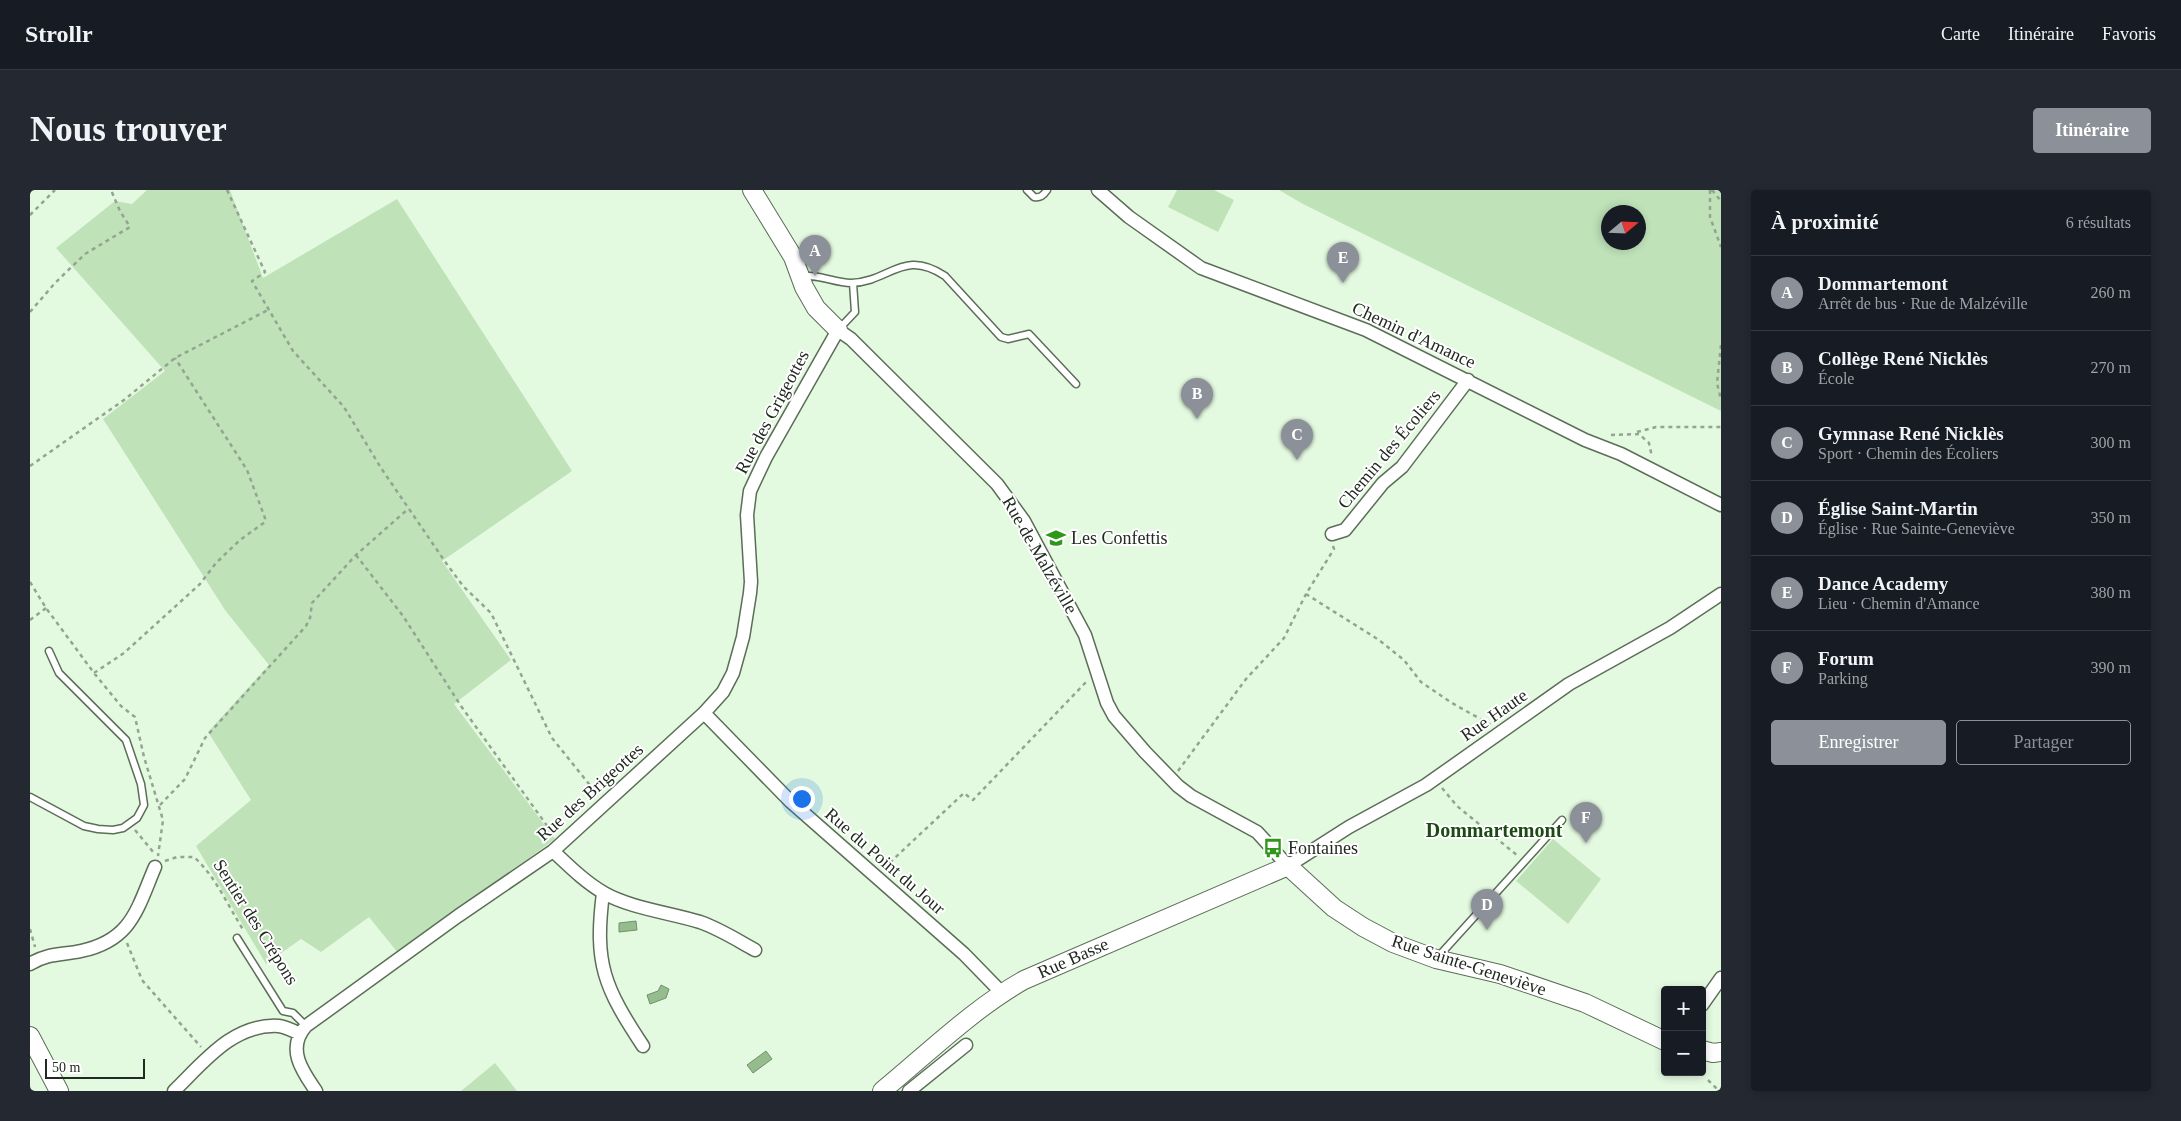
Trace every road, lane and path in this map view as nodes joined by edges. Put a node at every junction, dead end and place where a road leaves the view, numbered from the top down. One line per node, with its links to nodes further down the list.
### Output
1 (55, 190): 10 (path)
2 (111, 190): 15 (path)
3 (227, 190): 14 (path)
4 (752, 190): 12 (street, Rue de Malzéville)
5 (1027, 190): 6 (lane)
6 (1047, 190)
7 (1098, 190): 19 (street, Chemin d'Amance)
8 (1711, 190): 9 (path); 11 (path)
9 (1721, 201)
10 (30, 215)
11 (1721, 247)
12 (801, 278): 13 (lane); 16 (street, Rue de Malzéville)
13 (853, 283): 16 (lane); 20 (lane)
14 (268, 310): 18 (path); 26 (path)
15 (30, 312)
16 (838, 330): 28 (street, Rue des Grigeottes); 36 (street, Rue de Malzéville)
17 (1721, 345): 21 (path)
18 (175, 358): 24 (path); 35 (path)
19 (1468, 380): 25 (street, Chemin d'Amance); 27 (street, Chemin des Écoliers)
20 (1076, 384)
21 (1721, 400)
22 (1721, 427): 23 (path)
23 (1636, 433)
24 (30, 466)
25 (1721, 505)
26 (408, 509): 29 (path); 42 (path)
27 (1332, 534): 31 (path)
28 (747, 543): 37 (street, Rue des Brigeottes)
29 (356, 555): 43 (path); 46 (path)
30 (30, 582): 33 (path)
31 (1306, 594): 38 (path); 40 (path)
32 (1721, 594): 38 (street, Rue Haute)
33 (30, 620)
34 (48, 651): 45 (lane)
35 (94, 673)
36 (1098, 673): 40 (street, Rue de Malzéville); 50 (path)
37 (704, 713): 42 (street, Rue des Brigeottes); 50 (street, Rue du Point du Jour)
38 (1498, 733): 39 (street, Rue Haute)
39 (1434, 779): 47 (path); 49 (street, Rue Haute)
40 (1171, 780): 49 (street, Rue de Malzéville)
41 (30, 797): 45 (lane)
42 (605, 804): 46 (street, Rue des Brigeottes)
43 (160, 805)
44 (1562, 820): 47 (lane)
45 (130, 824): 48 (path)
46 (557, 848): 51 (street); 62 (street, Rue des Brigeottes)
47 (1525, 861): 57 (lane)
48 (159, 864): 53 (street); 54 (path, Sentier des Crépons)
49 (1288, 866): 57 (street, Rue Sainte-Geneviève); 60 (street, Rue Basse)
50 (876, 876): 60 (street, Rue du Point du Jour)
51 (603, 893): 56 (street); 66 (street)
52 (30, 929): 58 (path)
53 (122, 932): 58 (street); 67 (path)
54 (245, 933)
55 (236, 938): 62 (lane, Sentier des Crépons)
56 (755, 950)
57 (1436, 958): 64 (street, Rue Sainte-Geneviève)
58 (34, 961)
59 (1721, 978): 61 (street)
60 (1002, 993): 72 (street, Rue Basse)
61 (1706, 1000)
62 (304, 1030): 67 (street); 71 (street)
63 (30, 1036): 69 (street)
64 (1661, 1039)
65 (966, 1045): 73 (street)
66 (643, 1046)
67 (210, 1056): 70 (street)
68 (1708, 1080): 74 (path)
69 (58, 1091)
70 (174, 1091)
71 (316, 1091)
72 (882, 1091)
73 (909, 1091)
74 (1720, 1091)

